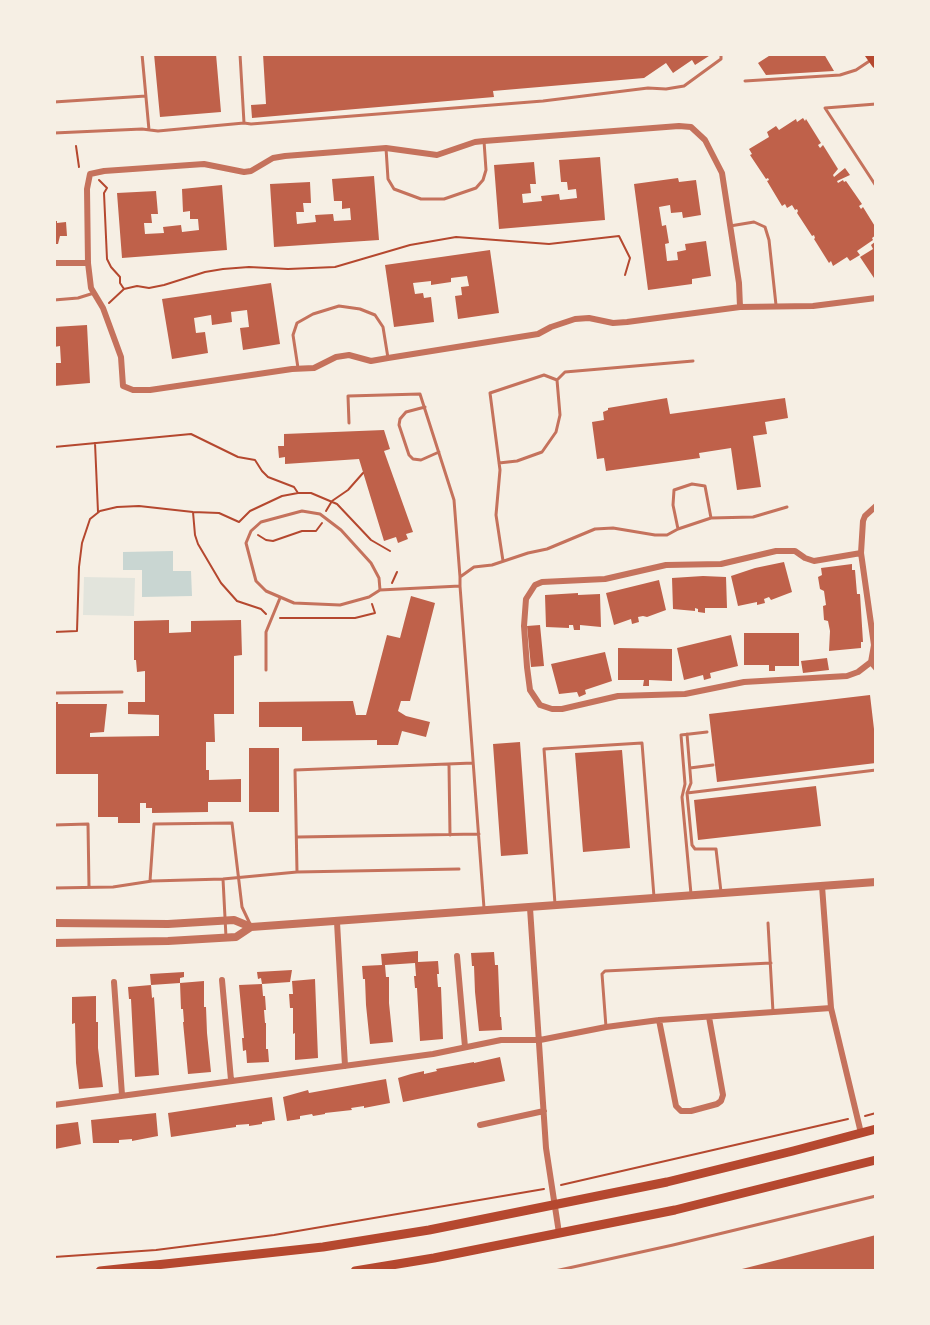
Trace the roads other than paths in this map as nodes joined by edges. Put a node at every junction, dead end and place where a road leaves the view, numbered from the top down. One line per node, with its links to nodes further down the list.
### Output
1 (142, 54): 6 (lane)
2 (240, 54): 9 (lane)
3 (721, 54): 9 (lane)
4 (873, 59): 5 (lane)
5 (745, 81)
6 (146, 96): 7 (lane); 10 (lane)
7 (54, 102)
8 (876, 104): 14 (lane)
9 (244, 123): 10 (lane)
10 (149, 130): 11 (lane)
11 (54, 133)
12 (484, 141): 13 (street); 13 (lane); 15 (street)
13 (386, 148): 16 (street)
14 (876, 186)
15 (730, 226): 21 (lane); 22 (street)
16 (88, 262): 17 (street); 18 (street)
17 (54, 263)
18 (94, 293): 20 (lane); 25 (street)
19 (876, 298): 21 (street)
20 (54, 300)
21 (776, 306): 22 (street)
22 (740, 307): 23 (street)
23 (388, 358): 25 (street); 25 (lane)
24 (693, 361): 26 (lane)
25 (298, 368)
26 (557, 380): 30 (lane); 30 (lane)
27 (425, 407): 28 (lane); 29 (lane); 29 (lane)
28 (349, 423)
29 (439, 452): 37 (lane)
30 (500, 463): 36 (lane)
31 (876, 506): 35 (street)
32 (787, 507): 33 (lane)
33 (711, 518): 34 (lane); 34 (lane)
34 (678, 529): 36 (lane)
35 (861, 553): 41 (street); 41 (street)
36 (503, 561): 37 (lane)
37 (460, 577): 38 (lane)
38 (460, 586): 39 (lane); 48 (lane)
39 (380, 590): 40 (lane); 40 (lane)
40 (279, 598): 43 (lane)
41 (871, 662): 42 (street)
42 (876, 668)
43 (266, 670)
44 (122, 692): 45 (lane)
45 (54, 693)
46 (707, 732): 47 (lane)
47 (687, 734): 51 (lane); 68 (lane)
48 (473, 763): 49 (lane); 55 (lane)
49 (449, 765): 56 (lane); 57 (lane)
50 (713, 765): 51 (lane)
51 (690, 768): 53 (lane)
52 (876, 770): 53 (lane)
53 (687, 793): 67 (lane)
54 (54, 825): 65 (lane)
55 (479, 834): 56 (lane); 72 (lane)
56 (450, 835): 57 (lane)
57 (298, 837): 59 (lane)
58 (459, 869): 59 (lane)
59 (297, 872): 60 (lane)
60 (238, 877): 61 (lane); 62 (lane); 77 (lane)
61 (223, 879): 62 (lane); 73 (lane)
62 (150, 882): 65 (lane)
63 (876, 882): 64 (street)
64 (822, 886): 67 (street); 84 (street)
65 (89, 887): 66 (lane)
66 (54, 888)
67 (721, 893): 68 (street)
68 (691, 896): 69 (street)
69 (654, 898): 70 (street); 70 (lane)
70 (556, 906): 71 (street)
71 (530, 908): 72 (street); 89 (street)
72 (485, 911): 74 (street)
73 (225, 921): 75 (street); 77 (street); 78 (lane)
74 (337, 922): 77 (street); 91 (street)
75 (54, 923)
76 (768, 923): 81 (lane)
77 (252, 927): 78 (street)
78 (226, 938): 79 (street)
79 (54, 943)
80 (457, 956): 90 (street)
81 (771, 963): 85 (lane); 88 (lane)
82 (222, 980): 92 (street)
83 (114, 982): 93 (street)
84 (831, 1008): 85 (street); 98 (street)
85 (773, 1012): 86 (street)
86 (709, 1017): 87 (street); 87 (street)
87 (659, 1020): 88 (street)
88 (606, 1027): 89 (street)
89 (540, 1040): 90 (street); 95 (street)
90 (465, 1047): 91 (street)
91 (345, 1066): 92 (street)
92 (231, 1080): 93 (street)
93 (122, 1095): 94 (street)
94 (54, 1105)
95 (544, 1111): 96 (street); 101 (street)
96 (480, 1125)
97 (876, 1129): 98 (main road)
98 (861, 1133): 101 (main road)
99 (876, 1160): 102 (main road)
100 (876, 1196): 105 (lane)
101 (554, 1205): 102 (street); 103 (main road)
102 (559, 1233): 104 (main road)
103 (100, 1271)
104 (355, 1271)
105 (555, 1271)

